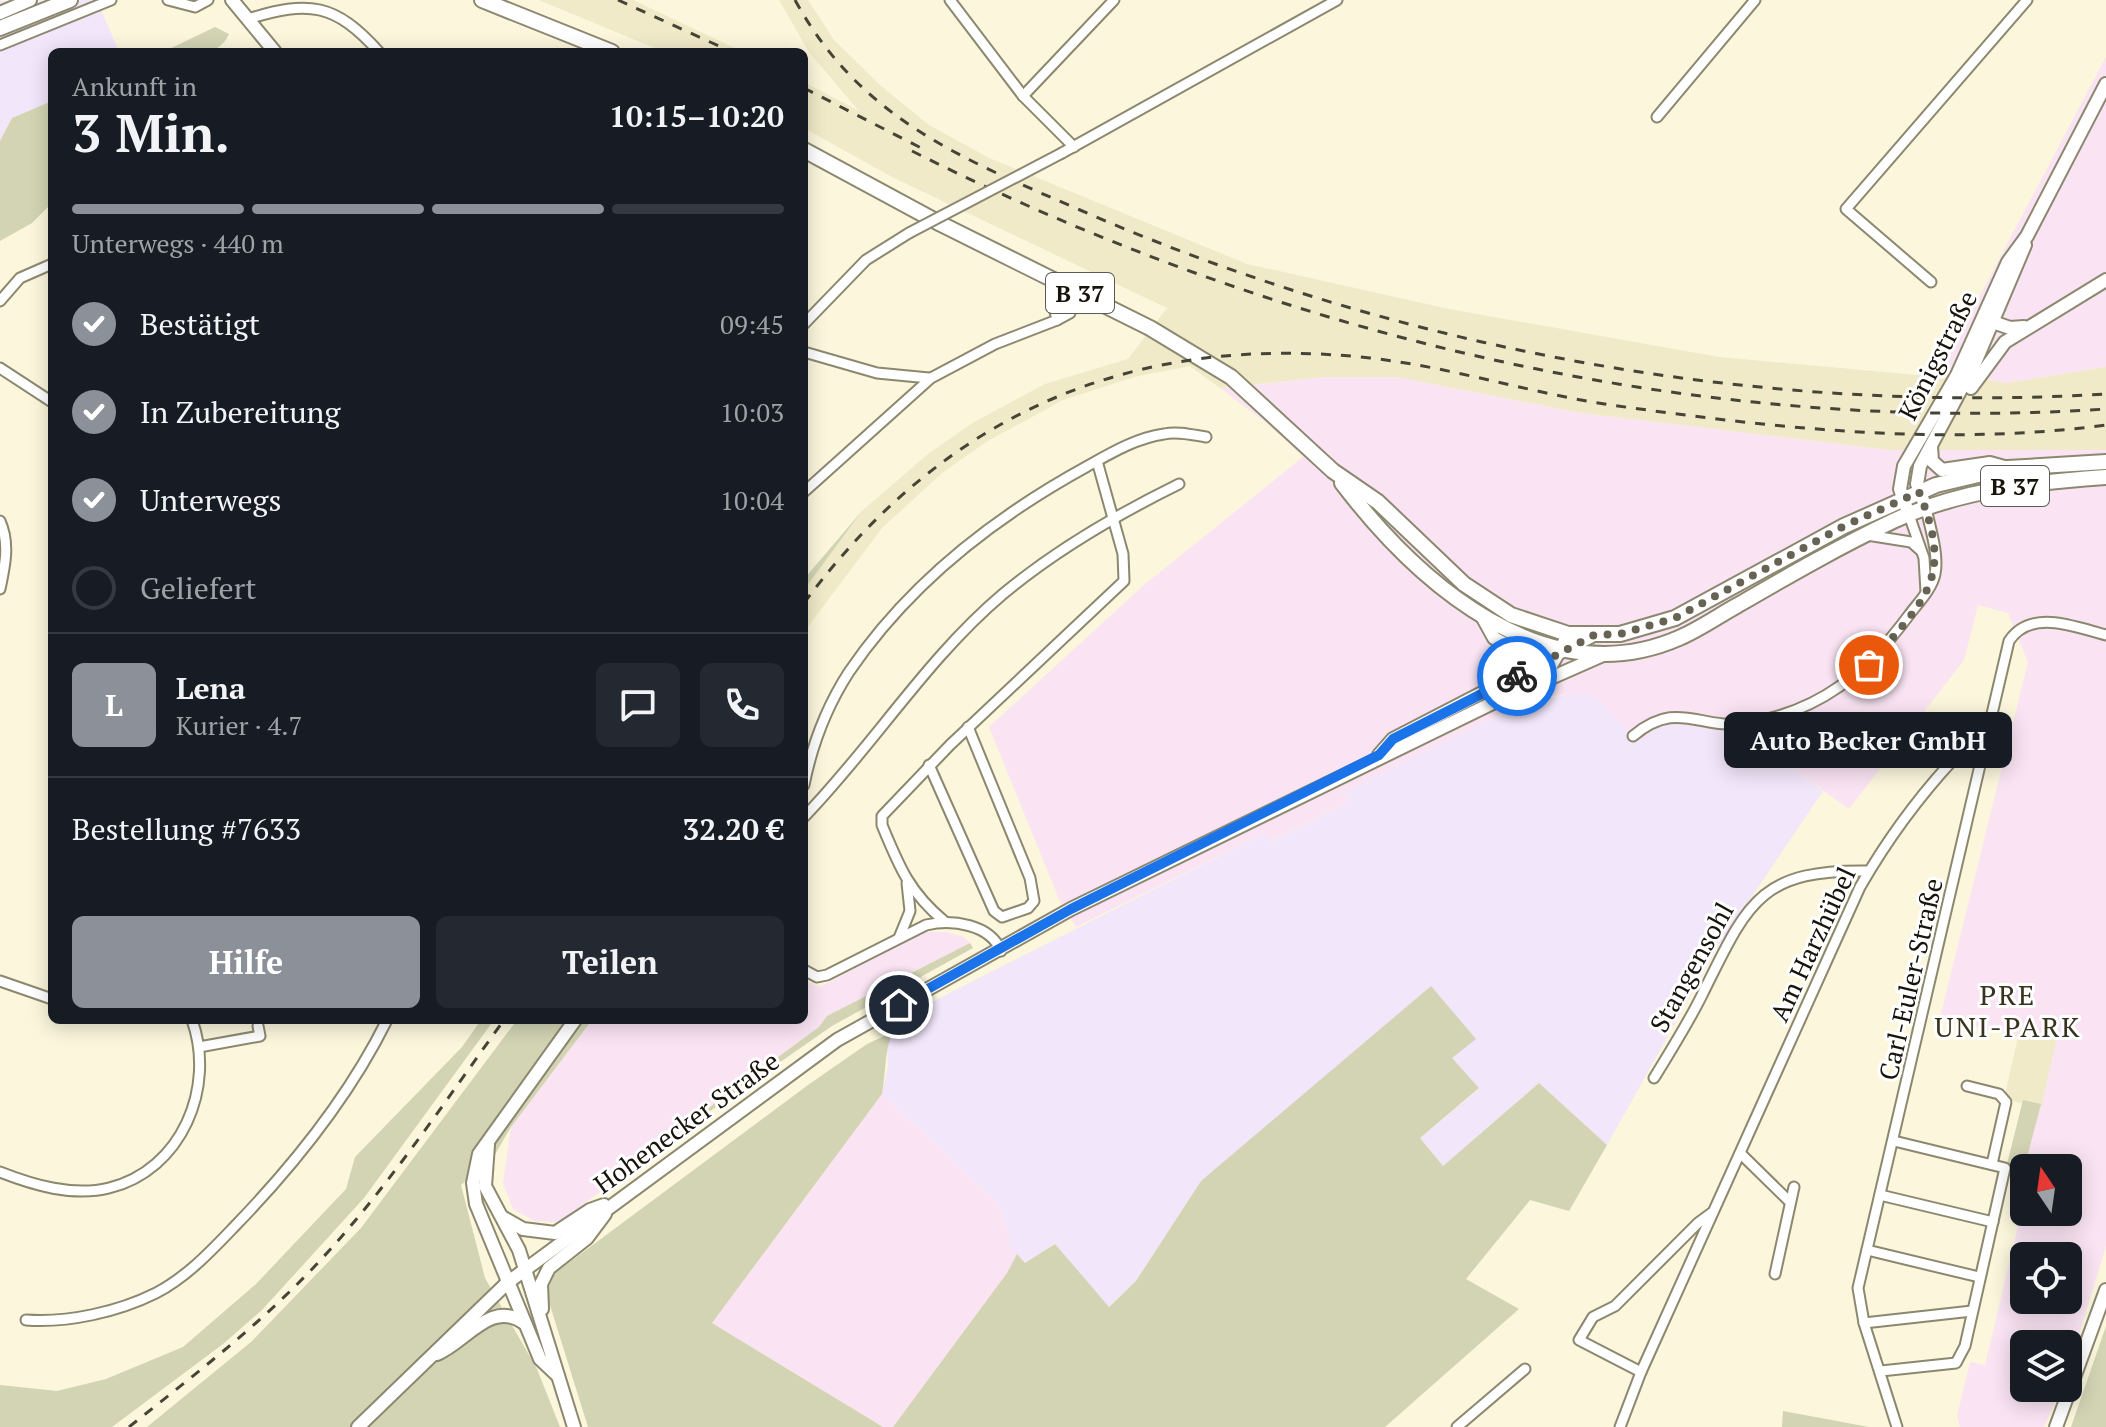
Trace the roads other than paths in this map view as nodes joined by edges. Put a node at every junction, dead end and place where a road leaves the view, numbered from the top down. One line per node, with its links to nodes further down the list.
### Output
1 (30, 0): 13 (main road)
2 (70, 0): 15 (main road)
3 (111, 0): 16 (street)
4 (168, 0): 5 (street)
5 (208, 0)
6 (232, 0): 14 (main road)
7 (482, 0): 19 (main road)
8 (1114, 0): 21 (street)
9 (1337, 0): 23 (street)
10 (1755, 0): 22 (street)
11 (2027, 0): 27 (street)
12 (953, 1): 21 (street)
13 (0, 13)
14 (248, 19): 17 (main road); 18 (street)
15 (0, 28)
16 (0, 45)
17 (272, 48)
18 (375, 48)
19 (602, 48)
20 (2106, 84): 31 (main road, Königstraße)
21 (1023, 96): 23 (street)
22 (1657, 117)
23 (1074, 147): 29 (street, bridge)
24 (808, 152): 43 (main road, B 37)
25 (48, 266): 28 (street)
26 (2106, 280): 32 (main road)
27 (1931, 282)
28 (0, 301)
29 (808, 320)
30 (1057, 320): 35 (street)
31 (1986, 320): 32 (main road); 37 (main road, Königstraße); 48 (main road, Königstraße)
32 (2024, 327): 37 (main road)
33 (808, 353): 35 (street)
34 (0, 368): 36 (street)
35 (931, 378): 46 (street)
36 (48, 399)
37 (1950, 411): 39 (main road, Königstraße)
38 (1206, 437): 40 (street)
39 (1931, 444): 42 (main road); 47 (main road, Königstraße)
40 (1097, 461): 51 (street); 68 (street)
41 (2106, 462): 42 (main road, B 37)
42 (2008, 468): 47 (main road, B 37)
43 (1333, 471): 57 (main road, B 37); 58 (main road, B 37)
44 (2106, 477): 49 (main road, B 37)
45 (1179, 484): 51 (street)
46 (808, 488)
47 (1919, 492): 48 (main road, B 37); 49 (main road)
48 (1902, 498): 50 (main road); 59 (main road, B 37)
49 (1926, 508): 50 (main road, B 37); 56 (street)
50 (1909, 515): 53 (main road, B 37); 54 (street)
51 (1113, 516): 65 (street); 69 (street)
52 (0, 521): 55 (street)
53 (1867, 535): 54 (street); 62 (main road, B 37)
54 (1924, 558): 56 (street)
55 (0, 589)
56 (1926, 592): 66 (street)
57 (1483, 618): 61 (main road, B 37); 63 (main road)
58 (1568, 634): 59 (main road, B 37); 61 (main road)
59 (1594, 635): 61 (main road)
60 (2106, 635): 64 (street, Carl-Euler-Straße)
61 (1561, 650): 62 (main road, B 37); 63 (main road, Hohenecker Straße)
62 (1603, 655): 63 (main road, Hohenecker Straße)
63 (1513, 686): 74 (main road, Hohenecker Straße)
64 (1992, 721): 70 (street, Am Harzhübel); 85 (street, Carl-Euler-Straße)
65 (968, 727): 67 (street); 67 (street)
66 (1633, 736)
67 (929, 765): 71 (street)
68 (808, 773)
69 (808, 813)
70 (1869, 871): 83 (street, Stangensohl); 87 (street, Am Harzhübel)
71 (907, 883): 72 (street); 73 (street)
72 (944, 921): 73 (street); 74 (street)
73 (899, 938): 75 (street)
74 (1001, 951): 92 (main road, Hohenecker Straße)
75 (808, 972)
76 (0, 981): 77 (street)
77 (48, 998)
78 (193, 1024): 82 (street)
79 (385, 1024): 104 (street)
80 (572, 1024): 86 (main road)
81 (258, 1026): 82 (street)
82 (199, 1047): 89 (street)
83 (1654, 1078)
84 (1967, 1086): 88 (street)
85 (1894, 1141): 88 (street); 91 (street, Carl-Euler-Straße)
86 (488, 1142): 94 (main road); 101 (main road)
87 (1741, 1154): 93 (street); 95 (street, Am Harzhübel)
88 (1992, 1164): 96 (street)
89 (0, 1172)
90 (1794, 1187): 93 (street)
91 (1880, 1195): 96 (street); 97 (street, Carl-Euler-Straße)
92 (614, 1202): 94 (main road); 98 (main road, Hohenecker Straße); 105 (main road)
93 (1790, 1202): 99 (street)
94 (494, 1209): 98 (main road)
95 (1713, 1212): 111 (street, Am Harzhübel); 111 (street, Am Harzhübel)
96 (1993, 1222): 100 (street)
97 (1867, 1250): 100 (street); 106 (street, Carl-Euler-Straße)
98 (525, 1269): 101 (main road, Hohenecker Straße); 105 (main road)
99 (1775, 1274)
100 (1979, 1277): 103 (street)
101 (507, 1283): 107 (main road); 108 (main road, Hohenecker Straße)
102 (2106, 1290): 118 (main road)
103 (1972, 1311): 106 (street); 110 (street)
104 (26, 1320)
105 (542, 1323): 112 (main road)
106 (1864, 1323): 110 (street, Carl-Euler-Straße)
107 (525, 1324): 108 (main road); 112 (main road)
108 (430, 1357): 113 (main road, Hohenecker Straße)
109 (1525, 1369): 115 (street)
110 (1881, 1371): 117 (street, Carl-Euler-Straße)
111 (1641, 1372): 116 (street, Am Harzhübel)
112 (558, 1376): 114 (main road)
113 (358, 1427)
114 (574, 1427)
115 (1457, 1427)
116 (1620, 1427)
117 (1897, 1427)
118 (2056, 1427)

